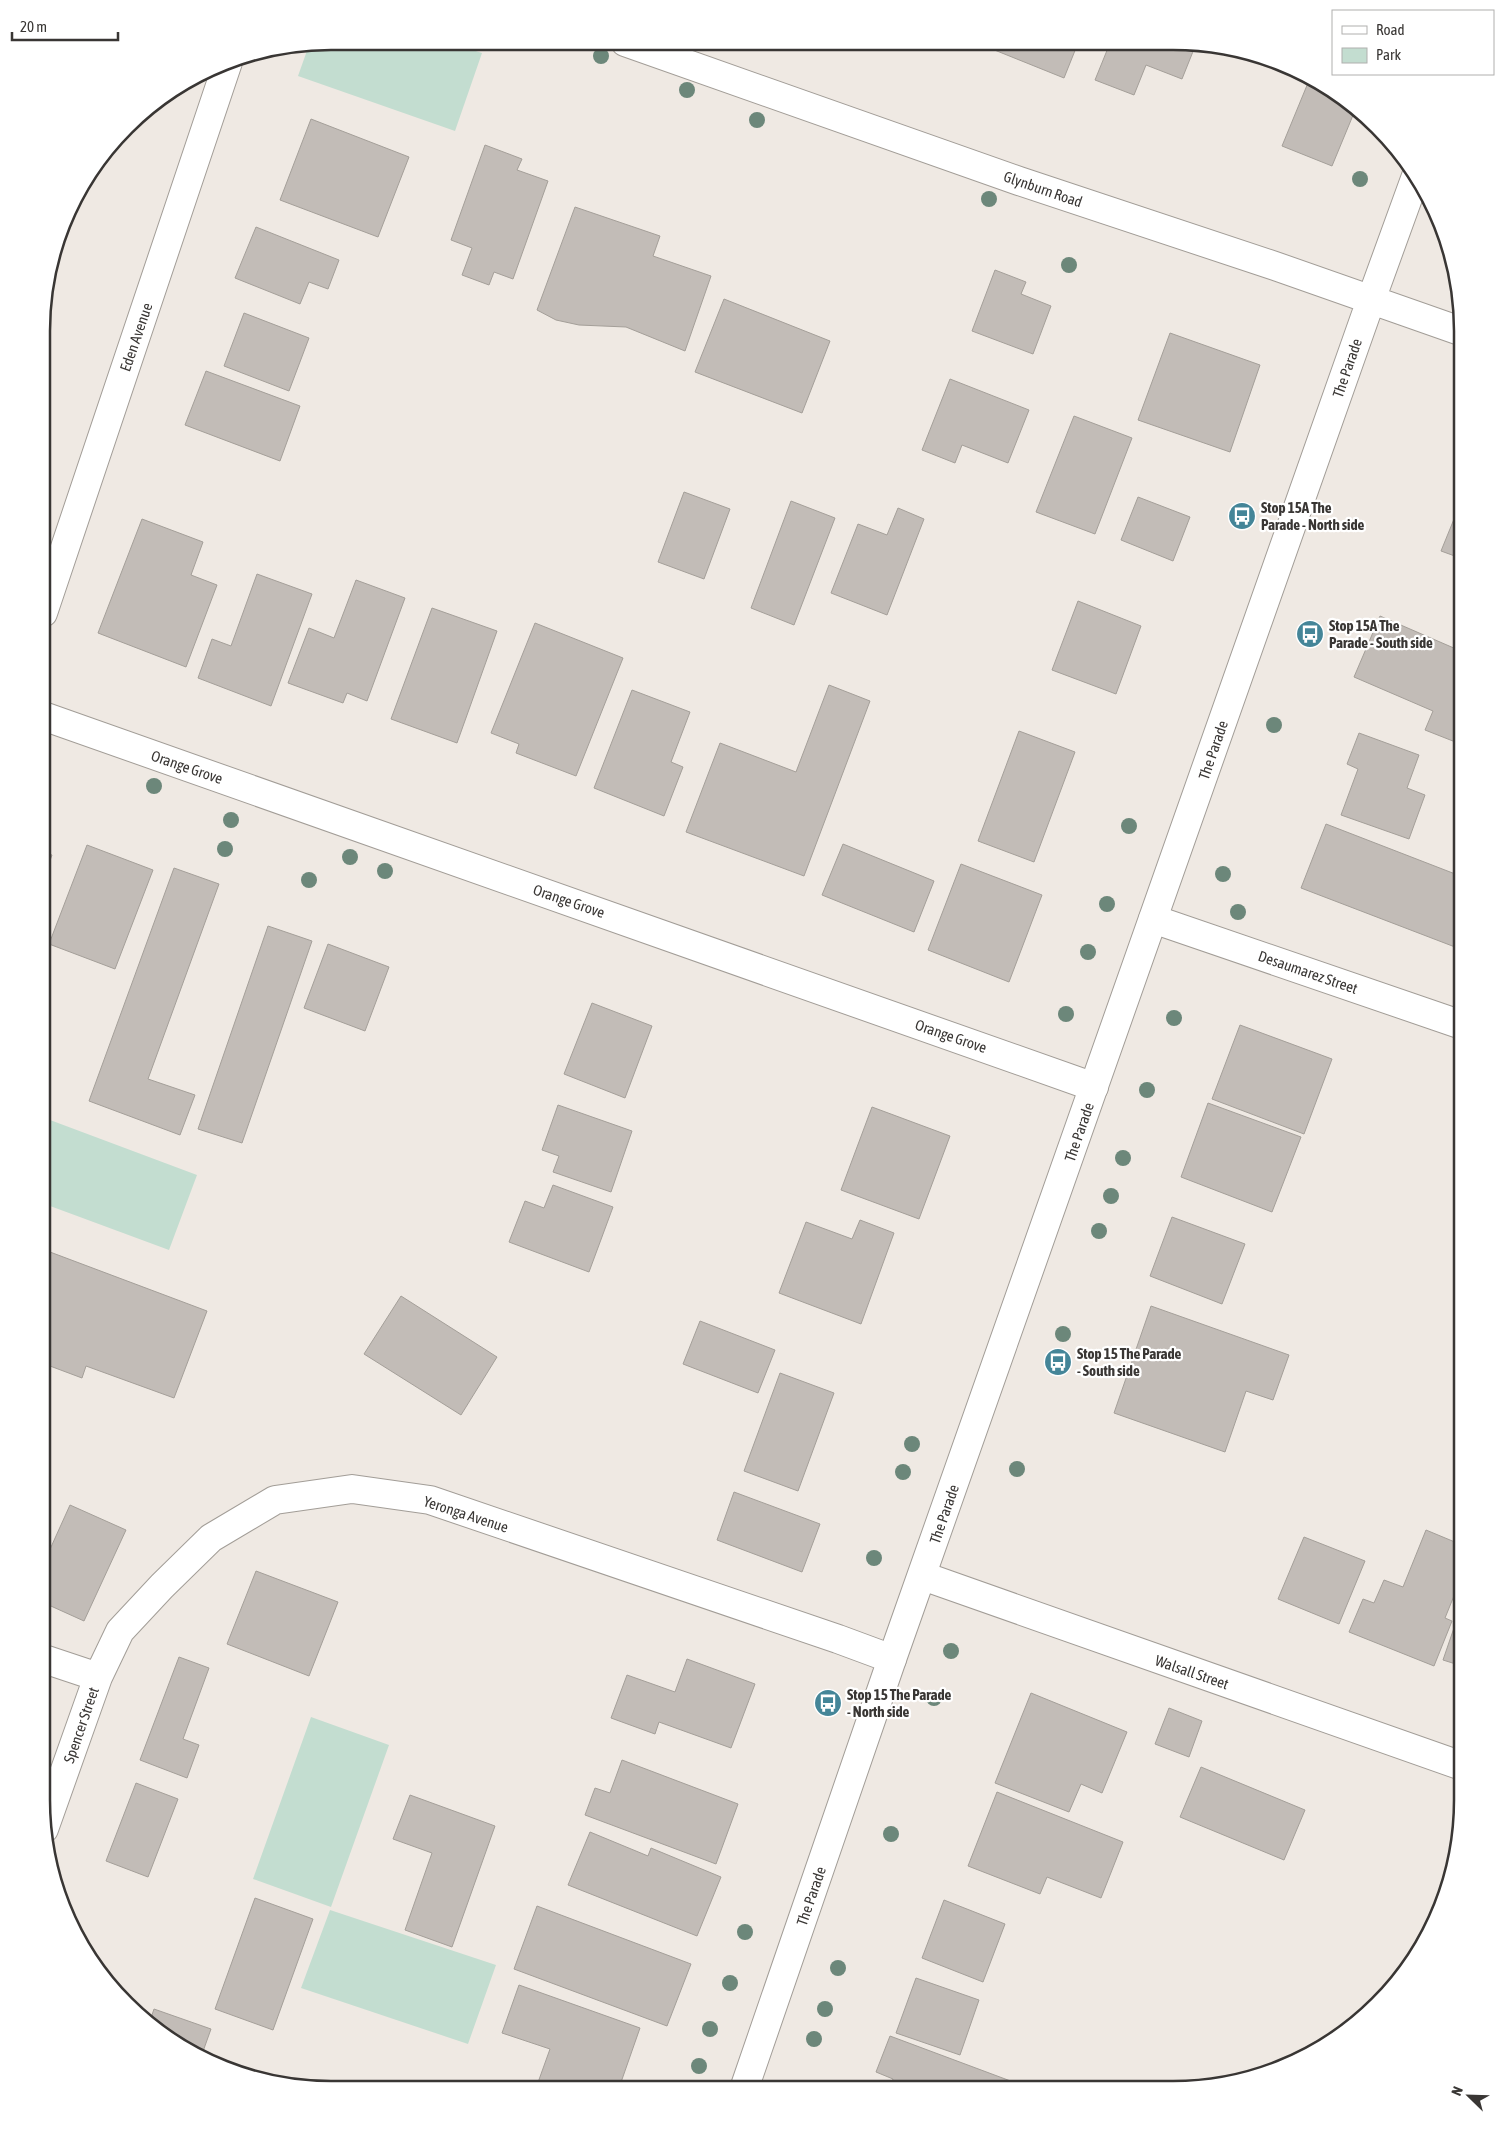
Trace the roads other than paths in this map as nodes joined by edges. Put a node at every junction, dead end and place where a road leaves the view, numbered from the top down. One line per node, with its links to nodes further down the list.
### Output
1 (648, 50): 4 (street, Glynburn Road)
2 (225, 70): 6 (street, Eden Avenue)
3 (1413, 185): 4 (street, The Parade)
4 (1371, 300): 5 (street, Glynburn Road); 8 (street, The Parade)
5 (1454, 329)
6 (50, 592)
7 (50, 718): 10 (street, Orange Grove)
8 (1153, 919): 9 (street, Desaumarez Street); 10 (street, The Parade)
9 (1454, 1022)
10 (1094, 1087): 11 (street, The Parade)
11 (923, 1576): 12 (street, The Parade); 15 (street, Walsall Street)
12 (892, 1659): 14 (street, Yeronga Avenue); 17 (street, The Parade)
13 (50, 1661): 14 (street)
14 (98, 1677): 16 (street, Spencer Street)
15 (1454, 1763)
16 (51, 1811)
17 (746, 2081)

